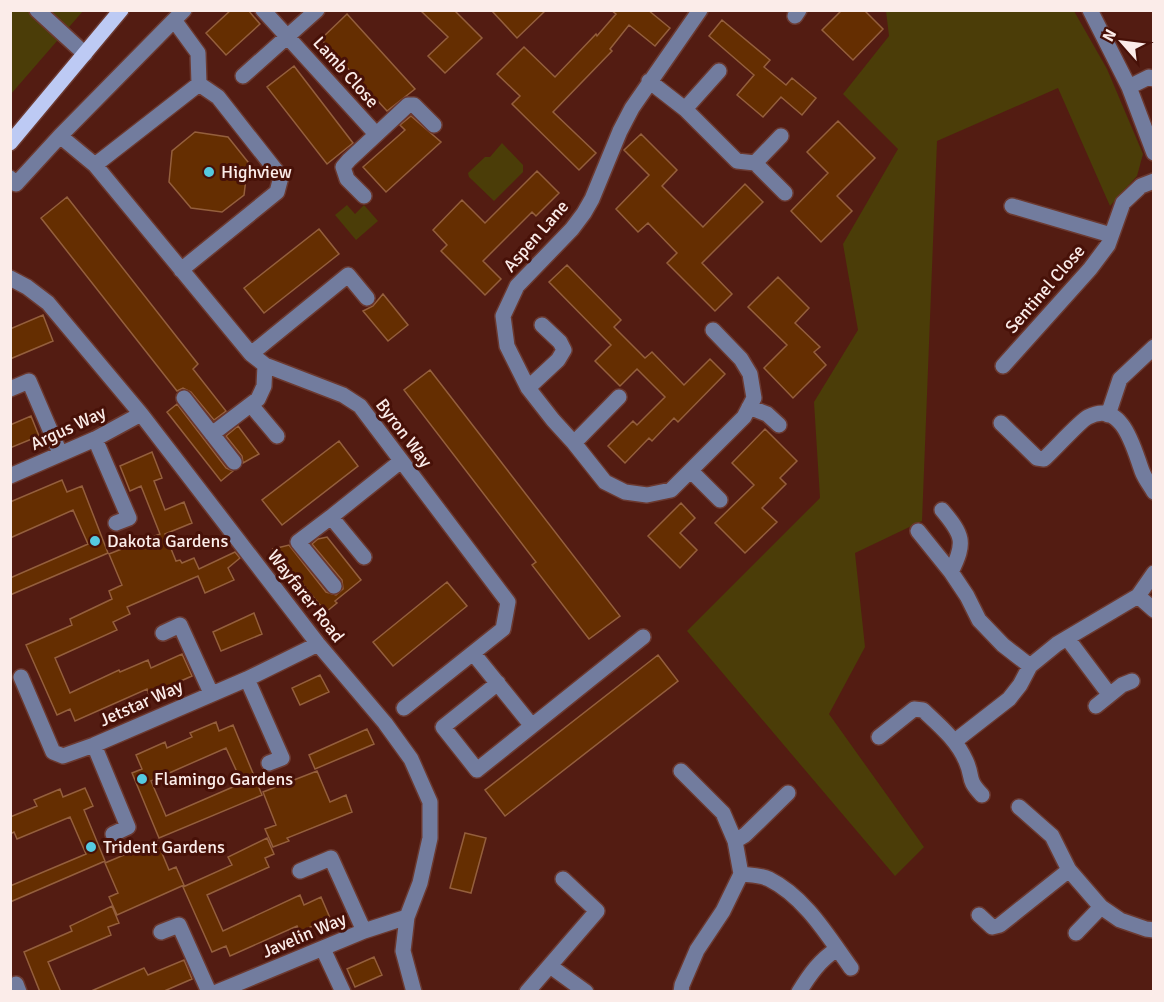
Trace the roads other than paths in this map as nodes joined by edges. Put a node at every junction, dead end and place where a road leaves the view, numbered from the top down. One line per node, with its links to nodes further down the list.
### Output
1 (37, 10): 9 (street)
2 (121, 10): 9 (main road)
3 (263, 10): 8 (street, Lamb Close)
4 (317, 10): 8 (street)
5 (700, 10): 13 (street, Aspen Lane)
6 (1090, 10): 15 (street)
7 (179, 15): 14 (street); 19 (street)
8 (286, 36): 11 (street); 18 (street, Lamb Close)
9 (86, 54): 21 (main road)
10 (718, 71): 16 (street)
11 (243, 76)
12 (1154, 79): 15 (street)
13 (649, 81): 16 (street); 40 (street, Aspen Lane)
14 (199, 84): 24 (street); 31 (street)
15 (1128, 87): 22 (street)
16 (685, 109): 23 (street)
17 (434, 125): 18 (street)
18 (376, 134): 28 (street)
19 (60, 136): 24 (street, Byron Way); 25 (street)
20 (781, 136): 23 (street)
21 (10, 143)
22 (1154, 153)
23 (755, 163): 27 (street)
24 (95, 165): 31 (street, Byron Way)
25 (10, 178)
26 (1154, 181): 30 (street, Sentinel Close)
27 (785, 193)
28 (364, 196)
29 (1012, 206): 30 (street, Sentinel Close)
30 (1111, 235): 39 (street, Sentinel Close)
31 (181, 270): 37 (street, Byron Way)
32 (10, 278): 46 (street, Wayfarer Road)
33 (367, 298): 37 (street)
34 (542, 325): 40 (street)
35 (713, 330): 45 (street)
36 (1154, 347): 47 (street)
37 (251, 354): 38 (street, Byron Way)
38 (265, 365): 44 (street); 55 (street, Byron Way)
39 (1003, 366)
40 (528, 388): 53 (street, Aspen Lane)
41 (10, 389): 54 (street)
42 (620, 397): 53 (street)
43 (184, 398): 50 (street)
44 (251, 405): 50 (street); 51 (street)
45 (749, 407): 49 (street); 57 (street, Aspen Lane)
46 (141, 414): 52 (street, Argus Way); 75 (street, Wayfarer Road)
47 (1108, 415): 48 (street); 59 (street)
48 (1001, 423)
49 (778, 425)
50 (212, 434): 56 (street)
51 (277, 436)
52 (95, 439): 54 (street, Argus Way); 63 (street)
53 (574, 443): 57 (street, Aspen Lane)
54 (60, 453): 58 (street, Argus Way)
55 (401, 461): 62 (street); 76 (street, Byron Way)
56 (234, 462)
57 (691, 471): 60 (street)
58 (10, 476)
59 (1154, 492)
60 (720, 500)
61 (942, 510): 67 (street)
62 (330, 517): 66 (street); 69 (street)
63 (116, 523)
64 (918, 531): 67 (street)
65 (972, 555): 67 (street)
66 (364, 557)
67 (951, 572): 77 (street)
68 (1154, 573): 70 (street)
69 (334, 586)
70 (1138, 596): 71 (street); 74 (street)
71 (1154, 610)
72 (163, 633): 82 (street)
73 (643, 637): 86 (street)
74 (1067, 638): 77 (street); 83 (street)
75 (318, 644): 79 (street, Jetstar Way); 103 (street, Wayfarer Road)
76 (473, 652): 81 (street); 85 (street, Byron Way)
77 (1030, 666): 88 (street)
78 (21, 677): 89 (street, Jetstar Way)
79 (247, 679): 82 (street, Jetstar Way); 90 (street)
80 (1131, 681): 83 (street)
81 (498, 683): 86 (street); 86 (street)
82 (211, 693): 89 (street, Jetstar Way)
83 (1109, 694): 84 (street)
84 (1096, 706)
85 (404, 708)
86 (532, 726)
87 (879, 737): 88 (street)
88 (955, 741): 93 (street)
89 (94, 745): 95 (street)
90 (268, 764)
91 (681, 771): 96 (street)
92 (788, 792): 96 (street)
93 (982, 795)
94 (1020, 807): 97 (street)
95 (113, 834)
96 (735, 841): 99 (street)
97 (1069, 870): 101 (street); 102 (street)
98 (300, 871): 105 (street)
99 (741, 874): 109 (street); 118 (street)
100 (563, 879): 110 (street)
101 (1101, 907): 104 (street); 107 (street)
102 (979, 915)
103 (407, 917): 105 (street, Javelin Way); 115 (street, Wayfarer Road)
104 (1154, 930)
105 (364, 931): 108 (street, Javelin Way)
106 (161, 932): 112 (street)
107 (1076, 933)
108 (323, 949): 113 (street, Javelin Way); 114 (street)
109 (837, 949): 111 (street); 119 (street)
110 (550, 966): 116 (street); 117 (street)
111 (851, 968)
112 (209, 992)
113 (217, 992)
114 (344, 992)
115 (414, 992)
116 (527, 992)
117 (586, 992)
118 (681, 992)
119 (799, 992)

